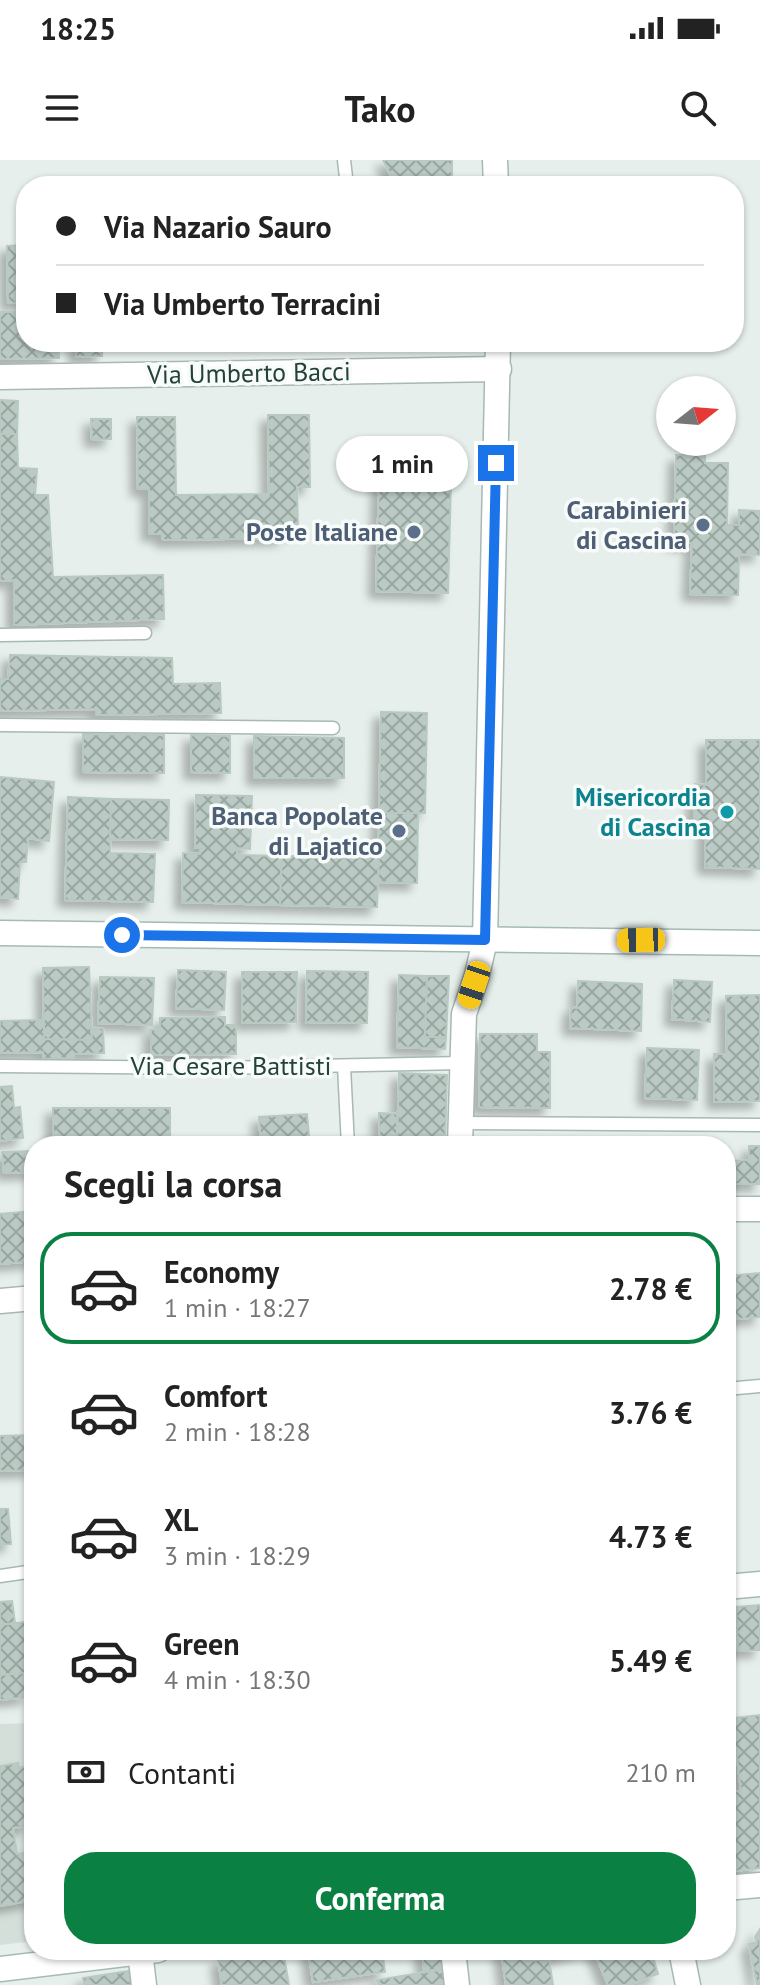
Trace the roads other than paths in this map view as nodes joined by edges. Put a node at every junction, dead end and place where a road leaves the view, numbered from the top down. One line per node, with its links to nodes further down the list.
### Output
1 (498, 352): 2 (street)
2 (499, 369): 3 (street, Via Umberto Bacci); 9 (street)
3 (0, 377)
4 (145, 633): 5 (lane)
5 (0, 635)
6 (0, 725): 7 (lane)
7 (333, 728)
8 (0, 933): 9 (street)
9 (485, 940): 10 (street); 11 (street)
10 (760, 943)
11 (462, 1063): 13 (lane, Via Cesare Battisti); 15 (street)
12 (0, 1066): 13 (lane, Via Cesare Battisti)
13 (344, 1066): 16 (lane)
14 (760, 1125): 15 (lane)
15 (460, 1135)
16 (348, 1136)
17 (736, 1209): 18 (street)
18 (760, 1209)
19 (24, 1299): 20 (street)
20 (0, 1301)
21 (760, 1386): 22 (lane)
22 (736, 1388)
23 (24, 1572): 24 (lane)
24 (0, 1576)
25 (760, 1584): 26 (street)
26 (736, 1586)
27 (760, 1885): 28 (street)
28 (736, 1887)
29 (74, 1960): 33 (street)
30 (148, 1960): 34 (street)
31 (454, 1960): 35 (street)
32 (683, 1960): 36 (street)
33 (0, 1969)
34 (144, 1985)
35 (457, 1985)
36 (688, 1985)

